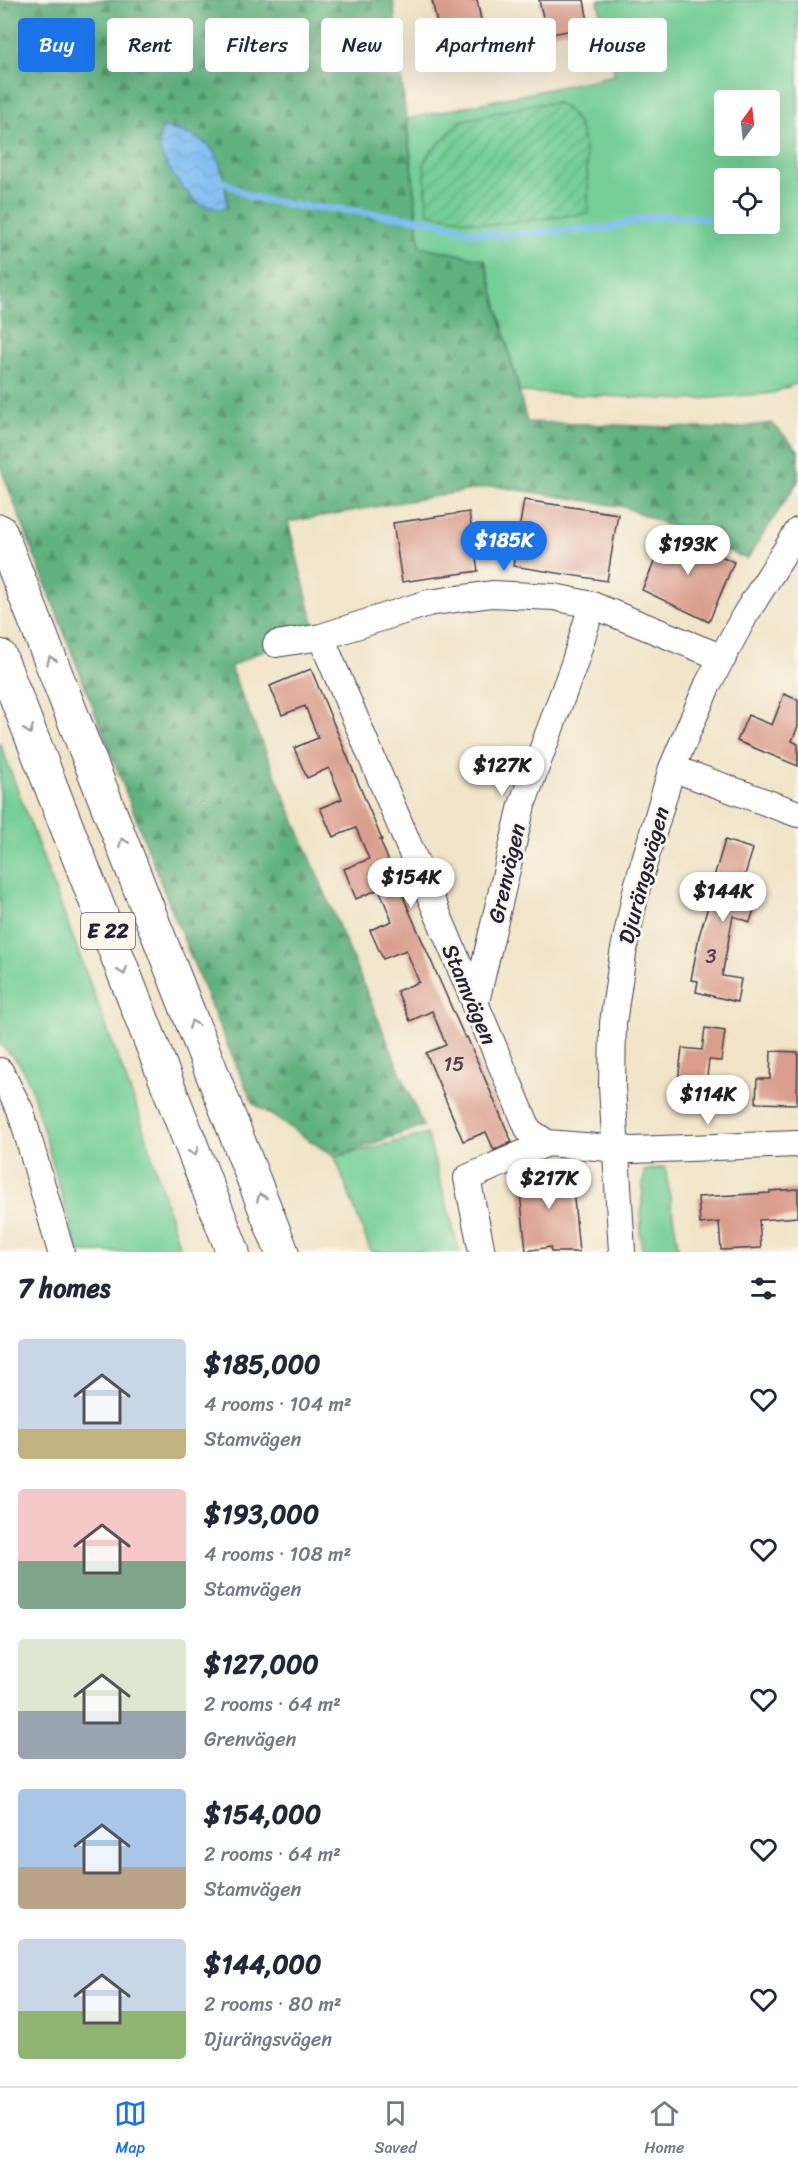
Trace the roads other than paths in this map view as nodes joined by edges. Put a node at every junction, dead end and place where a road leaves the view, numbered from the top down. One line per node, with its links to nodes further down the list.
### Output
1 (0, 531): 19 (highway, E 22, one-way to 1)
2 (798, 531): 7 (street, Djurängsvägen)
3 (592, 605): 4 (street); 7 (street); 10 (street, Grenvägen)
4 (321, 637): 5 (street); 10 (street, Stamvägen)
5 (276, 644)
6 (0, 656): 15 (highway, E 22, one-way to 15)
7 (723, 658): 8 (street, Djurängsvägen)
8 (672, 768): 9 (street); 14 (street, Djurängsvägen)
9 (798, 814)
10 (475, 1006): 12 (street, Stamvägen)
11 (0, 1071): 16 (street)
12 (547, 1143): 14 (street); 20 (street)
13 (798, 1144): 14 (street)
14 (615, 1148): 21 (street, Djurängsvägen)
15 (215, 1206): 17 (highway); 18 (highway, E 22)
16 (61, 1252)
17 (222, 1252)
18 (232, 1252)
19 (282, 1252)
20 (483, 1252)
21 (622, 1252)

